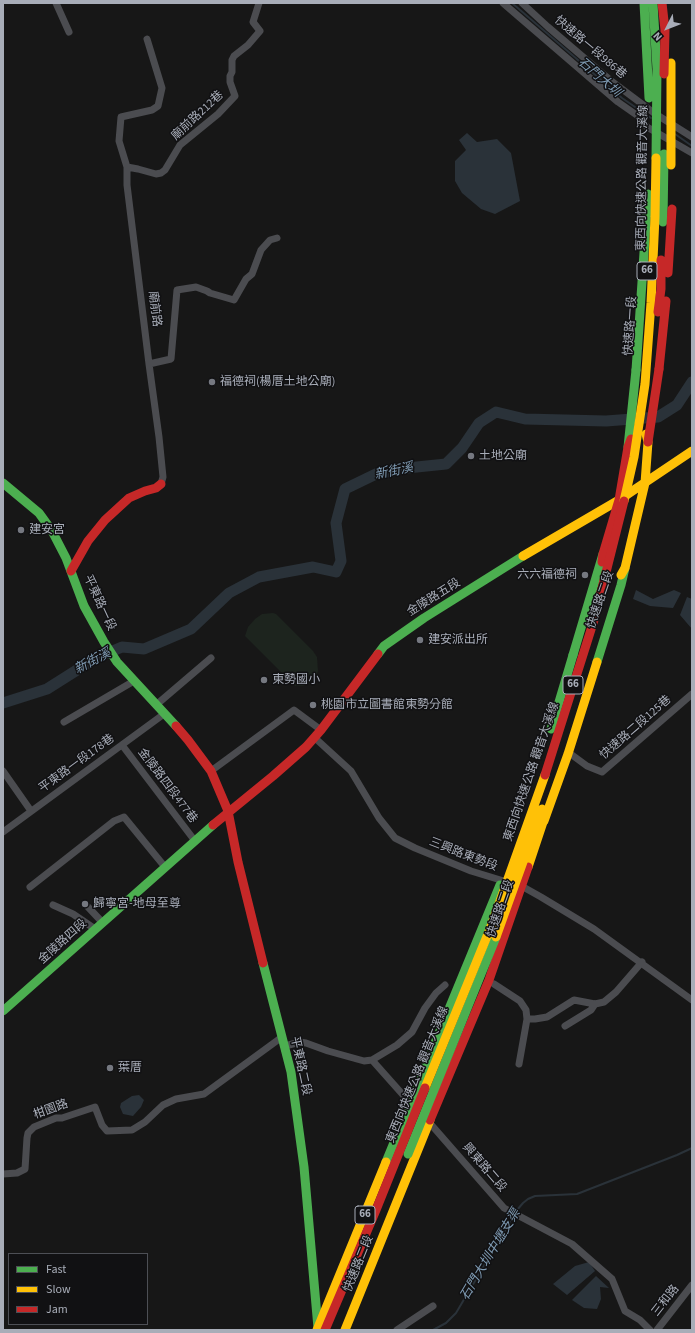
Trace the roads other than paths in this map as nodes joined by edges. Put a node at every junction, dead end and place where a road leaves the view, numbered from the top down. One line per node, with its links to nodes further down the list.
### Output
1 (56, 3): 9 (street)
2 (259, 3): 17 (street, 廟前路212巷)
3 (503, 3): 13 (street, 快速路一段986巷)
4 (522, 3): 11 (street, 快速路一段986巷)
5 (644, 3): 21 (main road, bridge)
6 (649, 3): 11 (main road, 66)
7 (653, 3): 61 (main road, 東西向快速公路 觀音大溪線 / 66, bridge)
8 (665, 3): 12 (main road, 66); 20 (main road, bridge); 61 (main road, 東西向快速公路 觀音大溪線 / 66, bridge)
9 (69, 32)
10 (147, 39): 17 (street, 廟前路)
11 (652, 112): 12 (street, 快速路一段986巷); 13 (main road, 66, bridge)
12 (670, 124): 14 (street, 快速路一段986巷); 15 (main road, 66)
13 (652, 128): 15 (street, 快速路一段986巷); 21 (main road, 快速路一段 / 66)
14 (692, 137)
15 (670, 140): 16 (street, 快速路一段986巷); 20 (main road, 66)
16 (692, 153)
17 (127, 167): 19 (street, 廟前路)
18 (277, 238): 19 (street)
19 (149, 364): 25 (street, 廟前路)
20 (651, 412): 24 (main road, 66)
21 (633, 415): 26 (main road, 66)
22 (692, 450): 24 (main road, 金陵路五段)
23 (3, 483): 29 (main road, 平東路一段)
24 (645, 483): 26 (main road, 金陵路五段); 28 (main road, 快速路二段 / 66)
25 (161, 484): 29 (main road, 廟前路)
26 (618, 500): 27 (main road, 快速路二段 / 66); 36 (main road, 金陵路五段)
27 (603, 554): 47 (main road, 快速路二段 / 66); 61 (main road, bridge)
28 (625, 568): 48 (main road, 快速路二段 / 66); 61 (main road, bridge)
29 (71, 571): 31 (main road, 平東路一段)
30 (211, 658): 33 (street)
31 (134, 681): 33 (main road, 平東路一段); 35 (street)
32 (692, 694): 39 (street, 快速路二段125巷)
33 (156, 705): 34 (main road, 平東路一段)
34 (164, 714): 38 (street, 平東路一段178巷); 41 (main road, 平東路一段)
35 (64, 722)
36 (321, 730): 37 (main road, 金陵路五段); 41 (street)
37 (315, 738): 43 (main road, 金陵路五段); 47 (street, 三興路東勢段)
38 (122, 745): 42 (street, 平東路一段178巷); 45 (street, 金陵路四段477巷)
39 (572, 755)
40 (3, 771): 42 (street)
41 (211, 771): 43 (main road, 平東路一段)
42 (31, 811): 44 (street, 平東路一段178巷)
43 (228, 811): 45 (main road, 金陵路四段); 63 (main road, 平東路二段)
44 (3, 832)
45 (195, 841): 46 (main road, 金陵路四段)
46 (166, 867): 49 (street); 52 (main road, 金陵路四段)
47 (502, 881): 48 (street, 三興路東勢段); 66 (main road, 快速路二段 / 66)
48 (522, 887): 54 (street, 三興路東勢段); 67 (main road, 快速路二段 / 66)
49 (30, 888)
50 (53, 906): 53 (street)
51 (88, 907): 52 (street)
52 (103, 923): 53 (main road, 金陵路四段)
53 (95, 929): 59 (main road, 金陵路四段)
54 (642, 962): 57 (street, 三興路東勢段); 58 (street)
55 (494, 984): 60 (street)
56 (445, 985): 64 (street)
57 (692, 1000)
58 (595, 1004): 60 (street); 62 (street)
59 (3, 1011)
60 (527, 1019): 65 (street)
61 (456, 1023): 71 (main road, 東西向快速公路 觀音大溪線 / 66, bridge); 72 (main road, 東西向快速公路 觀音大溪線 / 66, bridge)
62 (565, 1026)
63 (283, 1042): 64 (street); 68 (street, 柑園路); 71 (main road, 平東路二段)
64 (372, 1060): 66 (street, 興東路二段)
65 (519, 1064)
66 (410, 1103): 67 (street, 興東路二段); 71 (main road, 快速路二段 / 66)
67 (429, 1122): 73 (main road, 快速路二段 / 66); 75 (street, 興東路二段)
68 (3, 1174)
69 (692, 1285): 76 (street, 三和路)
70 (433, 1306): 74 (street)
71 (320, 1329)
72 (334, 1330)
73 (346, 1330)
74 (397, 1330)
75 (650, 1330)
76 (657, 1330)

